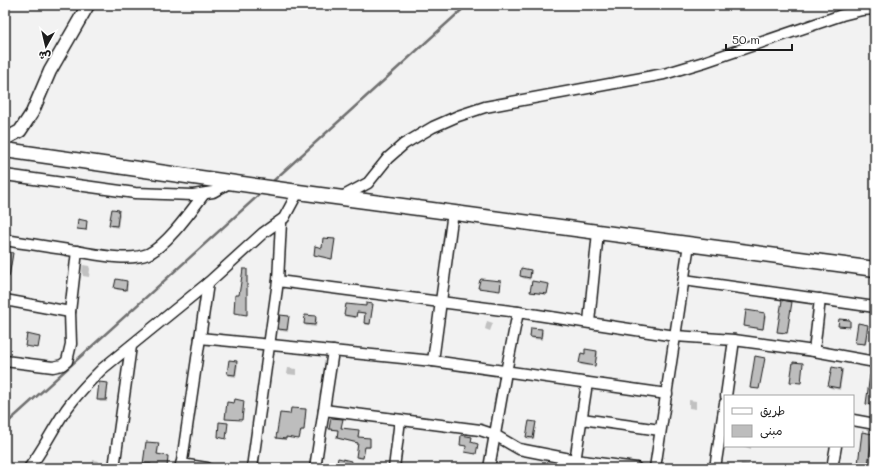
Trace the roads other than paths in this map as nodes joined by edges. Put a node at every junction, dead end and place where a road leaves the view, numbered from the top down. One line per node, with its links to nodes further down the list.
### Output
1 (88, 5): 3 (street)
2 (875, 9): 9 (street)
3 (5, 139)
4 (5, 150): 6 (main road)
5 (5, 175): 8 (street)
6 (231, 182): 7 (main road); 8 (street)
7 (298, 192): 9 (main road); 11 (street)
8 (204, 194): 15 (street)
9 (342, 197): 10 (main road)
10 (453, 212): 12 (main road); 22 (street)
11 (280, 222): 18 (street); 19 (street)
12 (598, 232): 14 (main road); 26 (street)
13 (5, 240): 15 (street)
14 (689, 244): 16 (main road); 17 (street)
15 (77, 251): 24 (street)
16 (875, 269)
17 (684, 280): 20 (street); 27 (street)
18 (278, 281): 22 (street); 30 (street)
19 (208, 283): 28 (street); 31 (street)
20 (820, 299): 23 (street); 33 (street)
21 (5, 300): 24 (street)
22 (441, 302): 25 (street); 35 (street)
23 (875, 307)
24 (70, 312): 34 (street)
25 (518, 312): 26 (street); 37 (street)
26 (589, 322): 27 (street)
27 (675, 336): 29 (street); 39 (street)
28 (200, 338): 30 (street); 51 (street)
29 (734, 340): 33 (street); 40 (street)
30 (269, 344): 32 (street); 55 (street)
31 (131, 346): 52 (street); 53 (street)
32 (333, 351): 35 (street); 41 (street)
33 (814, 351): 36 (street)
34 (5, 361)
35 (433, 361): 37 (street)
36 (875, 362)
37 (506, 372): 38 (street); 48 (street)
38 (587, 383): 39 (street); 43 (street)
39 (667, 394): 47 (street)
40 (726, 395)
41 (324, 410): 44 (street); 56 (street)
42 (724, 410): 61 (street)
43 (582, 419): 47 (street); 50 (street)
44 (400, 420): 48 (street); 57 (street)
45 (854, 420): 46 (street)
46 (875, 424)
47 (660, 430): 60 (street)
48 (495, 435): 50 (street); 58 (street)
49 (836, 447): 62 (street)
50 (575, 464): 59 (street)
51 (181, 466): 54 (street)
52 (29, 468)
53 (114, 468)
54 (207, 468)
55 (252, 468)
56 (315, 468)
57 (394, 468)
58 (489, 468)
59 (636, 468)
60 (655, 468)
61 (715, 468)
62 (832, 468)

